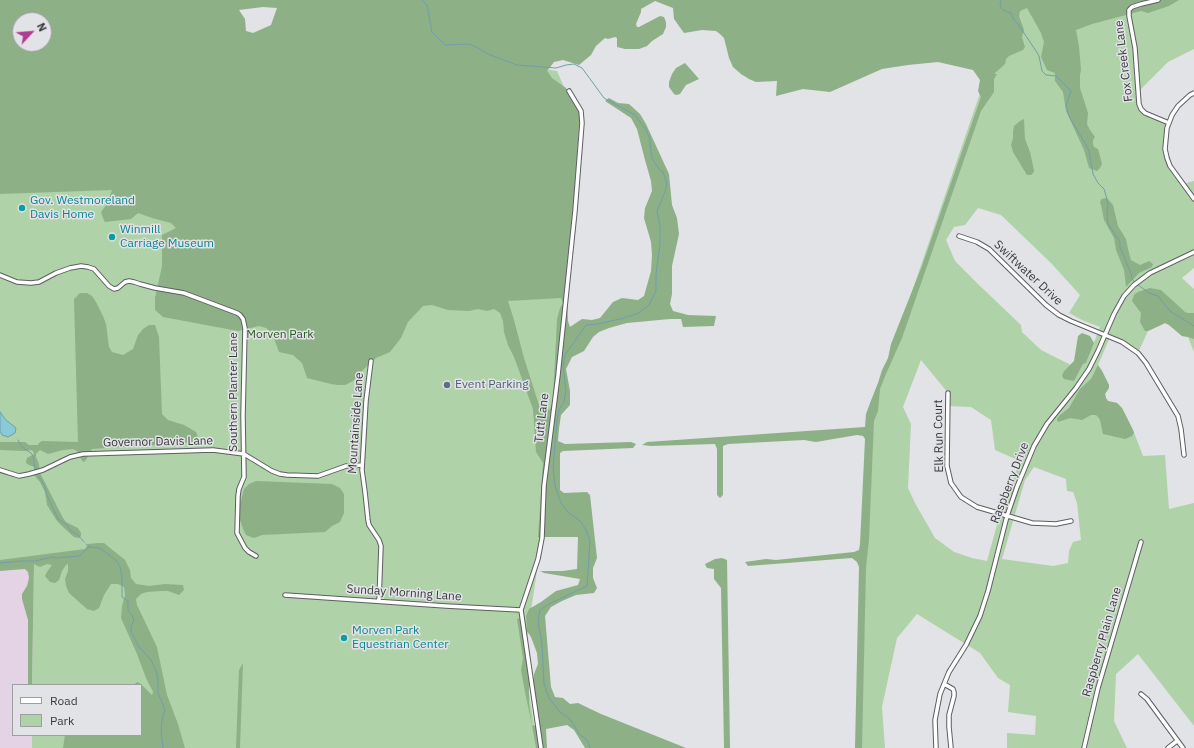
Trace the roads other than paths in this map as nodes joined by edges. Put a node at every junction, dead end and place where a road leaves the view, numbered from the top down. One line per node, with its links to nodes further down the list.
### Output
1 (1158, 0): 4 (street, Fox Creek Lane)
2 (569, 91): 22 (street, Tutt Lane)
3 (1194, 93): 4 (street)
4 (1169, 123): 5 (street)
5 (1194, 199)
6 (959, 236): 9 (street, Swiftwater Drive)
7 (1194, 252): 9 (street, Raspberry Drive)
8 (0, 275): 12 (street, Southern Planter Lane)
9 (1105, 335): 13 (street, Swiftwater Drive); 16 (street, Raspberry Drive)
10 (370, 361): 14 (street, Mountainside Lane)
11 (948, 393): 16 (street, Elk Run Court)
12 (244, 454): 14 (street, Governor Davis Lane); 15 (street, Governor Davis Lane); 19 (street, Southern Planter Lane)
13 (1184, 455)
14 (362, 465): 21 (street, Mountainside Lane)
15 (0, 470)
16 (1007, 516): 17 (street, Elk Run Court); 23 (street, Raspberry Drive)
17 (1071, 521)
18 (1141, 542): 29 (street, Raspberry Plain Lane)
19 (256, 556)
20 (285, 595): 21 (street, Sunday Morning Lane)
21 (379, 601): 22 (street, Sunday Morning Lane)
22 (521, 610): 26 (street, Tutt Lane)
23 (944, 684): 27 (street, Raspberry Drive); 28 (street)
24 (1141, 694): 25 (street)
25 (1178, 741): 30 (street); 31 (street)
26 (541, 748)
27 (936, 748)
28 (951, 748)
29 (1084, 748)
30 (1168, 748)
31 (1183, 748)

